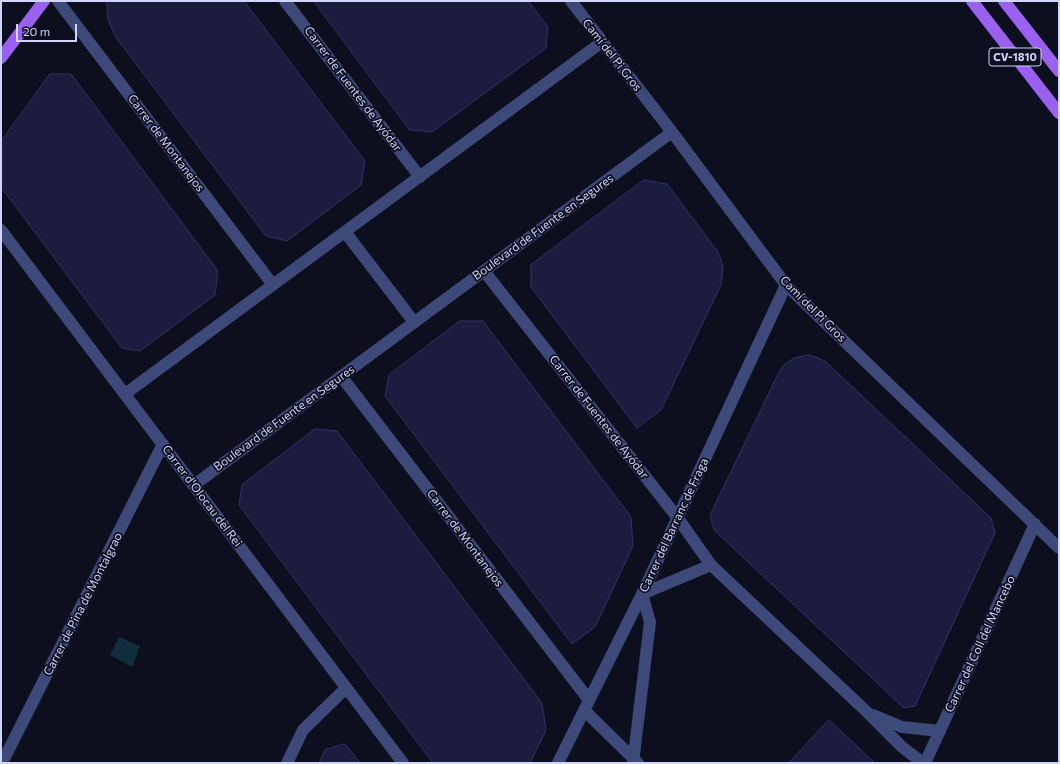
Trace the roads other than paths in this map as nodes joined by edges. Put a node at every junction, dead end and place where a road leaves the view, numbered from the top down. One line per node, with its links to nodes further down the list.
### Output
1 (44, 1): 8 (main road)
2 (58, 1): 16 (street, Carrer de Montanejos)
3 (285, 1): 12 (street, Carrer de Fuentes de Ayódar)
4 (571, 1): 7 (street, Camí del Pi Gros)
5 (972, 1): 10 (main road, CV-1810)
6 (1004, 1): 9 (main road, CV-1810)
7 (602, 42): 11 (street, Camí del Pi Gros); 12 (street)
8 (1, 58)
9 (1059, 71)
10 (1059, 113)
11 (672, 132): 15 (street, Boulevard de Fuente en Segures); 17 (street, Camí del Pi Gros)
12 (420, 177): 14 (street)
13 (1, 230): 20 (street, Carrer d'Olocau del Rei)
14 (345, 232): 16 (street); 18 (street)
15 (484, 271): 18 (street, Boulevard de Fuente en Segures); 23 (street, Carrer de Fuentes de Ayódar)
16 (273, 285): 20 (street)
17 (786, 285): 23 (street, Carrer del Barranc de Fraga); 24 (street, Camí del Pi Gros)
18 (414, 322): 19 (street, Boulevard de Fuente en Segures)
19 (341, 376): 22 (street, Boulevard de Fuente en Segures); 29 (street, Carrer de Montanejos)
20 (125, 394): 21 (street, Carrer d'Olocau del Rei)
21 (163, 444): 22 (street, Carrer d'Olocau del Rei); 33 (street, Carrer de Pina de Montalgrao)
22 (194, 485): 28 (street, Carrer d'Olocau del Rei)
23 (677, 517): 26 (street, Carrer de Fuentes de Ayódar); 27 (street, Carrer del Barranc de Fraga)
24 (1035, 524): 25 (street, Camí del Pi Gros); 31 (street, Carrer del Coll del Mancebo)
25 (1059, 548)
26 (711, 565): 27 (street); 30 (street, Carrer de Fuentes de Ayódar)
27 (642, 594): 29 (street, Carrer del Barranc de Fraga); 32 (street)
28 (346, 688): 34 (street); 35 (street, Carrer d'Olocau del Rei)
29 (587, 705): 32 (street, Carrer de Montanejos); 36 (street, Carrer del Barranc de Fraga)
30 (868, 713): 31 (street, Carrer de Fuentes de Ayódar); 37 (street, Carrer de Fuentes de Ayódar)
31 (940, 731): 37 (street, Carrer del Coll del Mancebo)
32 (635, 762)
33 (2, 763)
34 (287, 763)
35 (403, 763)
36 (558, 763)
37 (924, 763)

